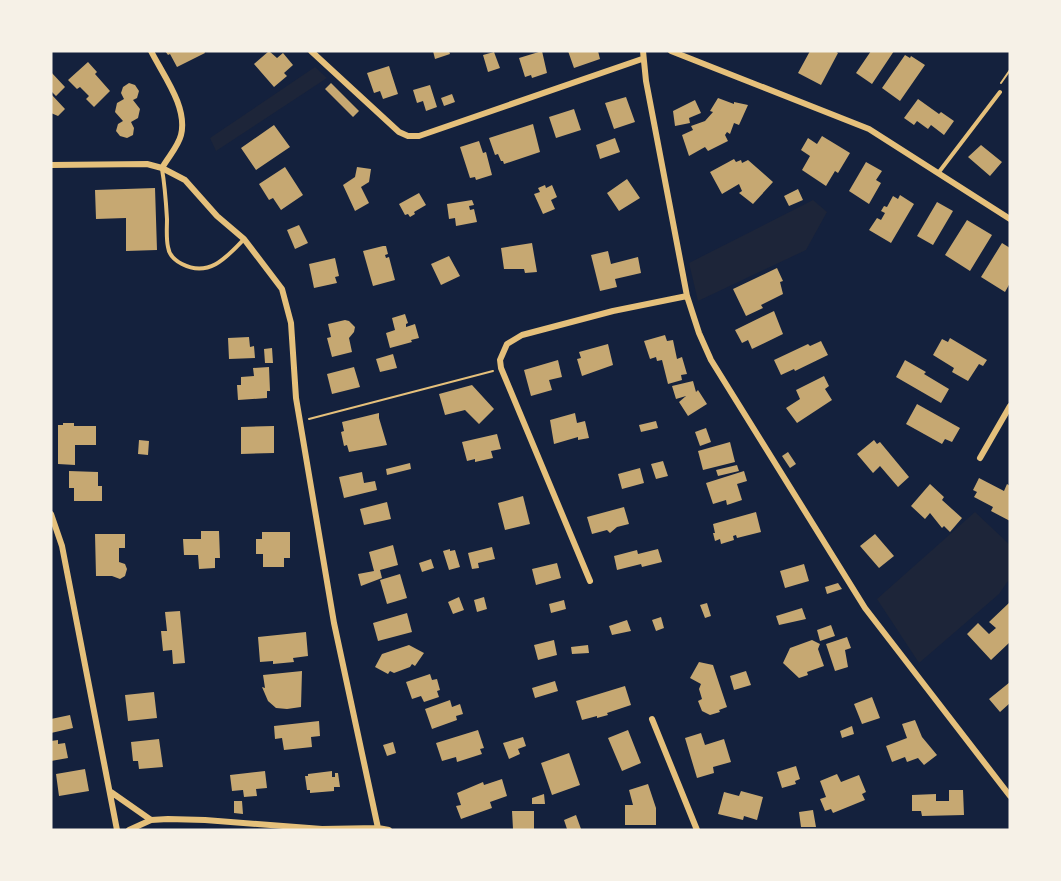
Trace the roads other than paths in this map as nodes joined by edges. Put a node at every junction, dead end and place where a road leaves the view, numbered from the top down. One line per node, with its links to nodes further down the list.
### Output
1 (151, 51): 8 (street)
2 (311, 51): 5 (street)
3 (643, 51): 5 (street)
4 (671, 51): 9 (street)
5 (642, 59): 12 (street)
6 (1000, 92): 9 (lane)
7 (51, 165): 8 (street)
8 (162, 168): 11 (street); 11 (lane)
9 (939, 172): 10 (street)
10 (1010, 219)
11 (244, 239): 21 (street)
12 (687, 296): 16 (street); 19 (street)
13 (1010, 406): 14 (street)
14 (980, 458)
15 (51, 514): 18 (street)
16 (590, 581)
17 (652, 719): 25 (street)
18 (111, 792): 20 (street); 22 (street)
19 (1010, 796)
20 (151, 820): 21 (street); 23 (street)
21 (378, 828): 24 (street)
22 (117, 830)
23 (129, 830)
24 (389, 830)
25 (697, 830)

